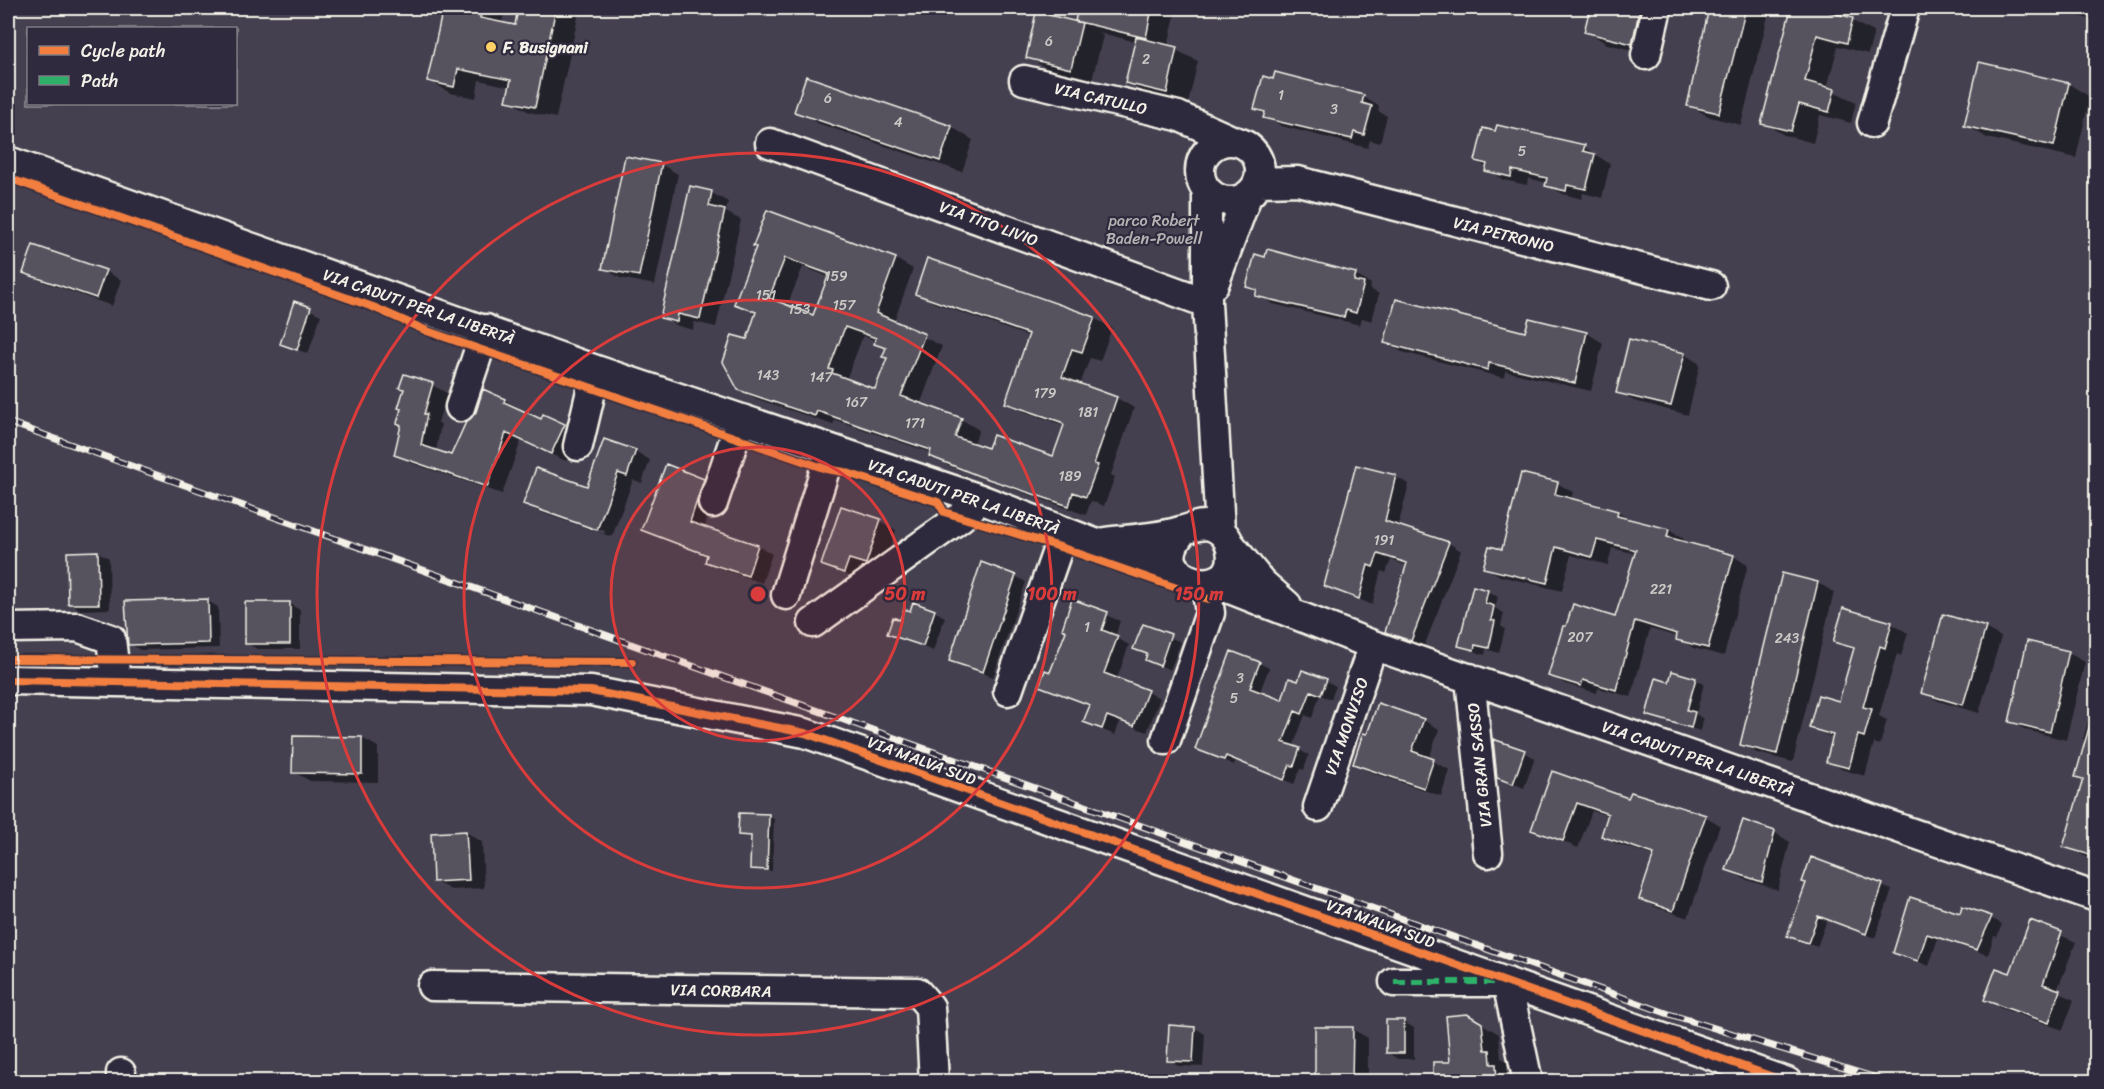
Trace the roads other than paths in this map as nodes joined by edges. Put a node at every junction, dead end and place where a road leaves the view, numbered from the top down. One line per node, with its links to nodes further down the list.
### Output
1 (1657, 8): 3 (street)
2 (1905, 8): 6 (street)
3 (1646, 55)
4 (1024, 80): 5 (street, VIA CATULLO)
5 (1178, 116): 8 (street, VIA CATULLO); 9 (street)
6 (1872, 123)
7 (770, 143): 15 (street, VIA TITO LIVIO)
8 (1244, 146): 9 (street); 11 (street, VIA PETRONIO); 12 (street)
9 (1203, 155): 13 (street)
10 (9, 167): 16 (street, VIA CADUTI PER LA LIBERTÀ)
11 (1298, 182): 12 (street, VIA PETRONIO); 14 (street, VIA PETRONIO)
12 (1253, 189): 13 (street); 15 (street)
13 (1207, 192): 15 (street)
14 (1711, 286)
15 (1207, 303): 20 (street)
16 (486, 329): 17 (street, VIA CADUTI PER LA LIBERTÀ); 18 (street)
17 (596, 370): 19 (street, VIA CADUTI PER LA LIBERTÀ); 21 (street)
18 (460, 407)
19 (741, 419): 22 (street, VIA CADUTI PER LA LIBERTÀ); 24 (street)
20 (1213, 443): 25 (street); 27 (street)
21 (578, 446)
22 (831, 450): 23 (street, VIA CADUTI PER LA LIBERTÀ); 31 (street)
23 (980, 499): 26 (street, VIA CADUTI PER LA LIBERTÀ); 33 (street)
24 (713, 503)
25 (1188, 528): 27 (street); 28 (street); 29 (street)
26 (1064, 531): 28 (street, VIA CADUTI PER LA LIBERTÀ); 39 (street)
27 (1225, 537): 30 (street); 32 (street)
28 (1097, 544): 29 (street, VIA CADUTI PER LA LIBERTÀ)
29 (1175, 567): 30 (street)
30 (1212, 582): 32 (street, VIA CADUTI PER LA LIBERTÀ); 40 (street)
31 (786, 596)
32 (1300, 617): 35 (street, VIA CADUTI PER LA LIBERTÀ)
33 (813, 623)
34 (8, 628): 38 (street)
35 (1373, 645): 36 (street, VIA CADUTI PER LA LIBERTÀ); 41 (street, VIA MONVISO)
36 (1470, 678): 42 (street, VIA GRAN SASSO); 43 (street, VIA CADUTI PER LA LIBERTÀ)
37 (8, 680): 38 (street, VIA MALVA SUD)
38 (116, 681): 45 (street, VIA MALVA SUD)
39 (1008, 691)
40 (1166, 740)
41 (1318, 807)
42 (1488, 853)
43 (2097, 897)
44 (1394, 982): 45 (street, VIA MALVA SUD)
45 (1507, 982): 48 (street); 49 (street, VIA MALVA SUD)
46 (432, 986): 47 (street, VIA CORBARA)
47 (934, 1082)
48 (1528, 1082)
49 (1786, 1082)

